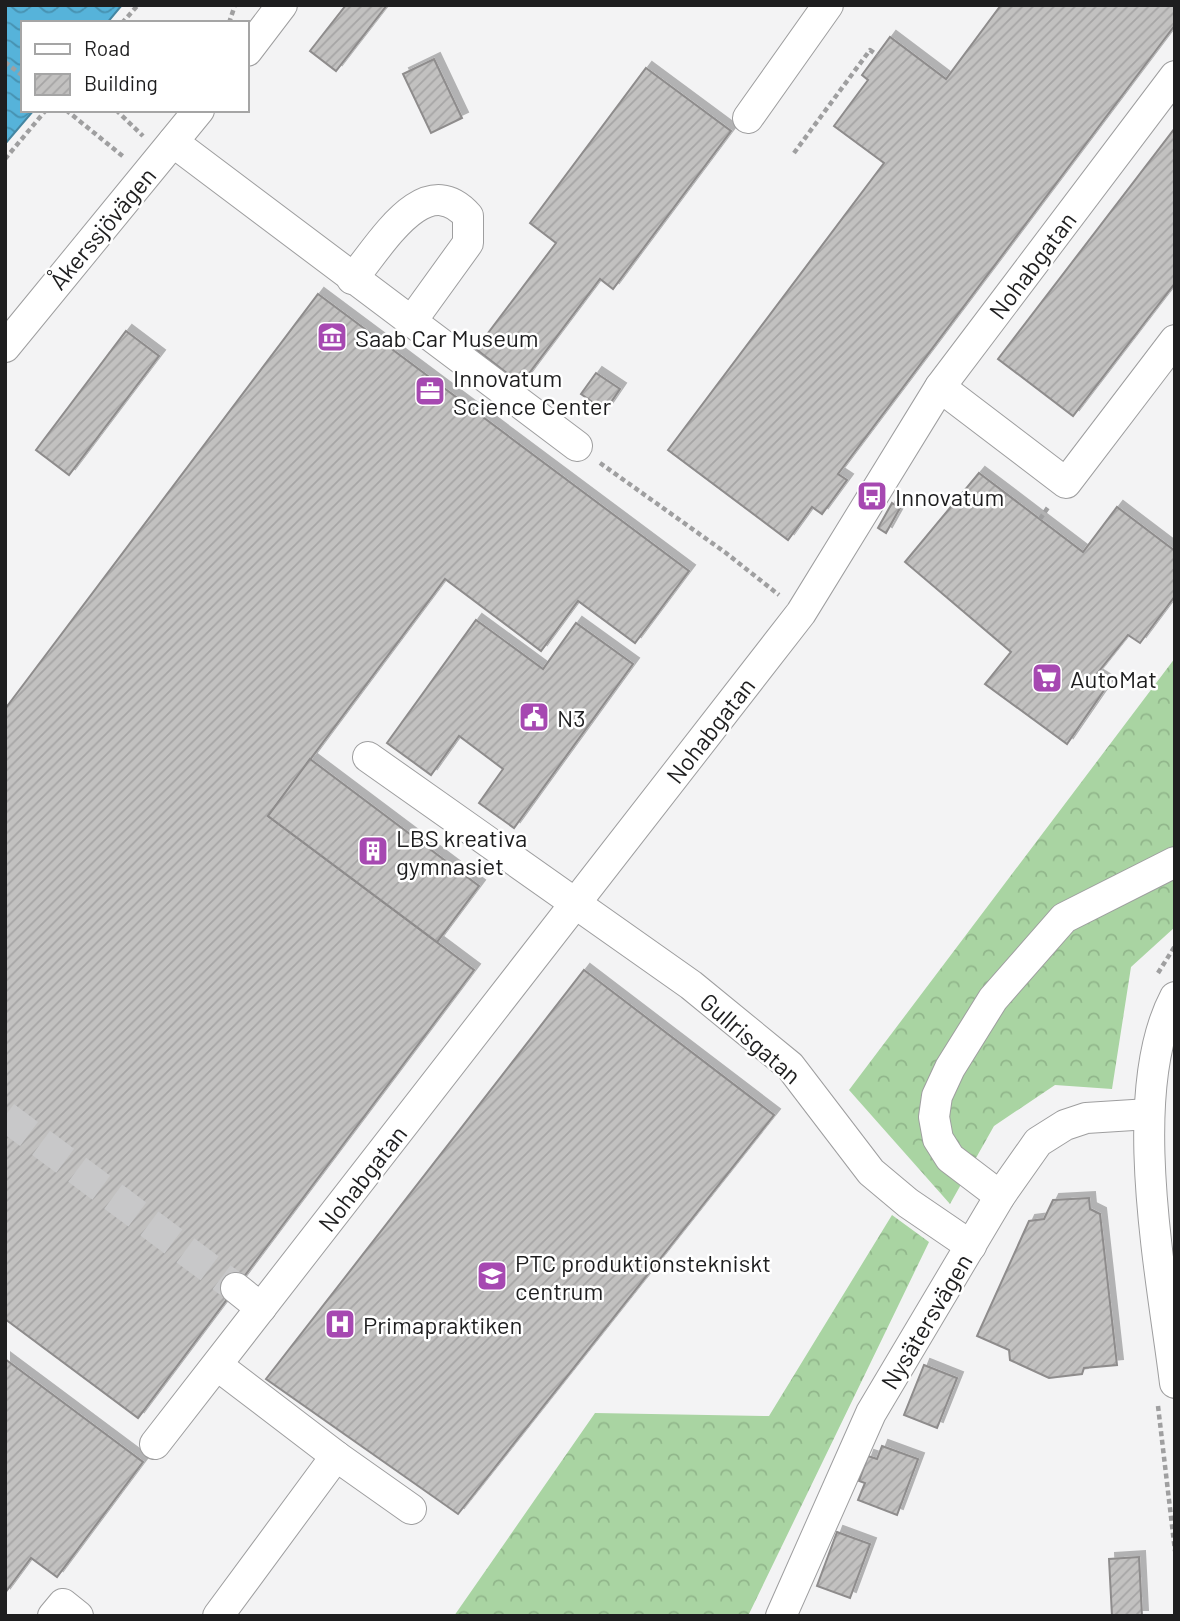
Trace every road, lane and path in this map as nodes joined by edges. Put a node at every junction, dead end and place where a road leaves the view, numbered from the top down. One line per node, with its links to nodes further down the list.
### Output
1 (138, 5): 4 (path)
2 (282, 5): 5 (street)
3 (828, 5): 14 (street)
4 (124, 21)
5 (248, 50)
6 (877, 55): 18 (path)
7 (5, 62): 8 (path)
8 (21, 74)
9 (1175, 76): 24 (street, Nohabgatan)
10 (44, 112): 19 (path)
11 (68, 112): 17 (path)
12 (118, 112): 15 (path)
13 (198, 112): 16 (street, Åkerssjövägen)
14 (748, 118)
15 (132, 126)
16 (173, 142): 20 (street); 23 (street, Åkerssjövägen)
17 (116, 150)
18 (794, 153)
19 (5, 159)
20 (352, 279): 21 (street); 21 (street)
21 (411, 321): 25 (street)
22 (1175, 340): 24 (street)
23 (5, 346)
24 (940, 387): 26 (street, Nohabgatan)
25 (577, 446): 26 (path)
26 (801, 612): 29 (street, Nohabgatan)
27 (368, 757): 29 (street, Gullrisgatan)
28 (1175, 862): 33 (street)
29 (575, 905): 34 (street, Gullrisgatan); 36 (street, Nohabgatan)
30 (1175, 997): 31 (street)
31 (1149, 1114): 32 (street); 33 (street, Nysätersvägen)
32 (1163, 1168): 38 (street)
33 (1000, 1196): 34 (street, Nysätersvägen)
34 (971, 1245): 42 (street, Nysätersvägen)
35 (236, 1288): 36 (street)
36 (261, 1308): 37 (street, Nohabgatan)
37 (218, 1366): 39 (street, Nohabgatan); 40 (street)
38 (1175, 1383)
39 (155, 1444)
40 (336, 1456): 41 (street); 45 (street)
41 (411, 1509)
42 (784, 1615)
43 (53, 1616): 44 (street)
44 (78, 1616)
45 (218, 1616)

